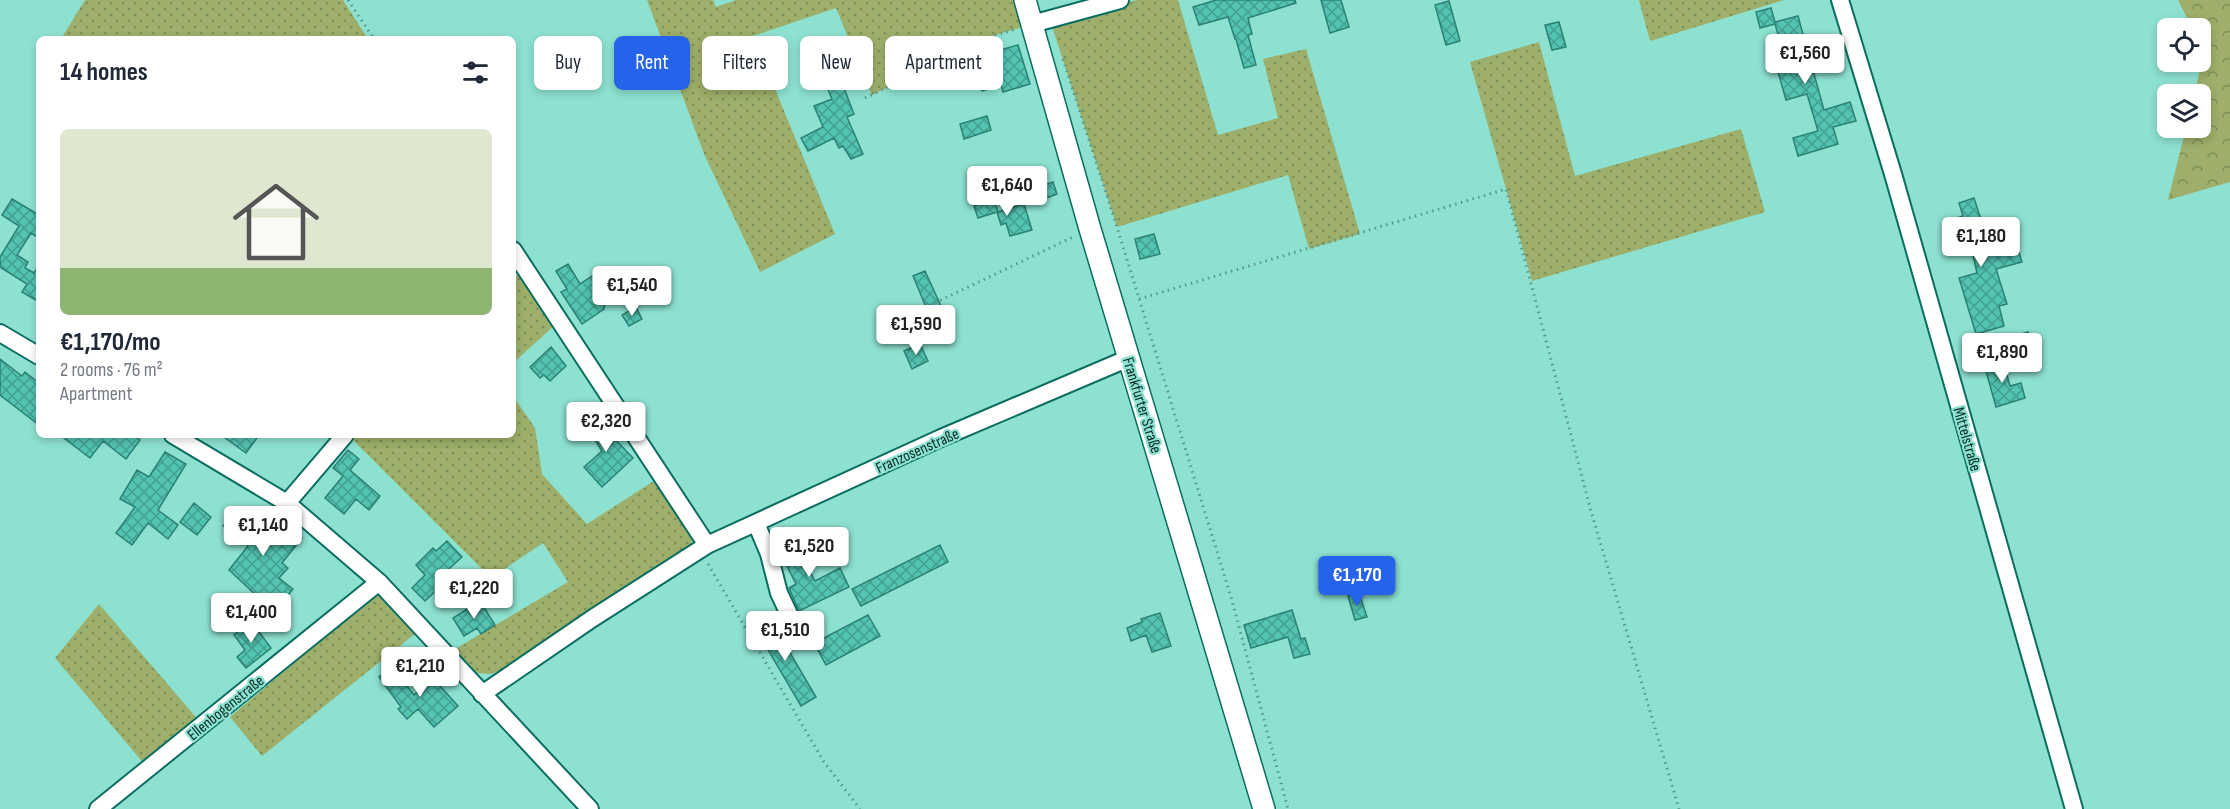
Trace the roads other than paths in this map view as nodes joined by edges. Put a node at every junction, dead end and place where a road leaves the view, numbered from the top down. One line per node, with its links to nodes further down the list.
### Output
1 (1025, 0): 4 (main road, Frankfurter Straße)
2 (1120, 0): 4 (street)
3 (1840, 0): 20 (street, Mittelstraße)
4 (1032, 24): 8 (main road, Frankfurter Straße)
5 (516, 255): 13 (street)
6 (0, 333): 7 (street)
7 (36, 354)
8 (1130, 358): 12 (street, Franzosenstraße); 19 (main road, Frankfurter Straße)
9 (178, 438): 11 (street)
10 (342, 438): 11 (street)
11 (287, 503): 14 (street)
12 (756, 523): 13 (street, Franzosenstraße); 15 (street)
13 (704, 547): 16 (street, Franzosenstraße)
14 (380, 582): 16 (street); 17 (street, Ellenbogenstraße)
15 (796, 629)
16 (482, 694): 18 (street)
17 (98, 809)
18 (590, 809)
19 (1264, 809)
20 (2074, 809)

